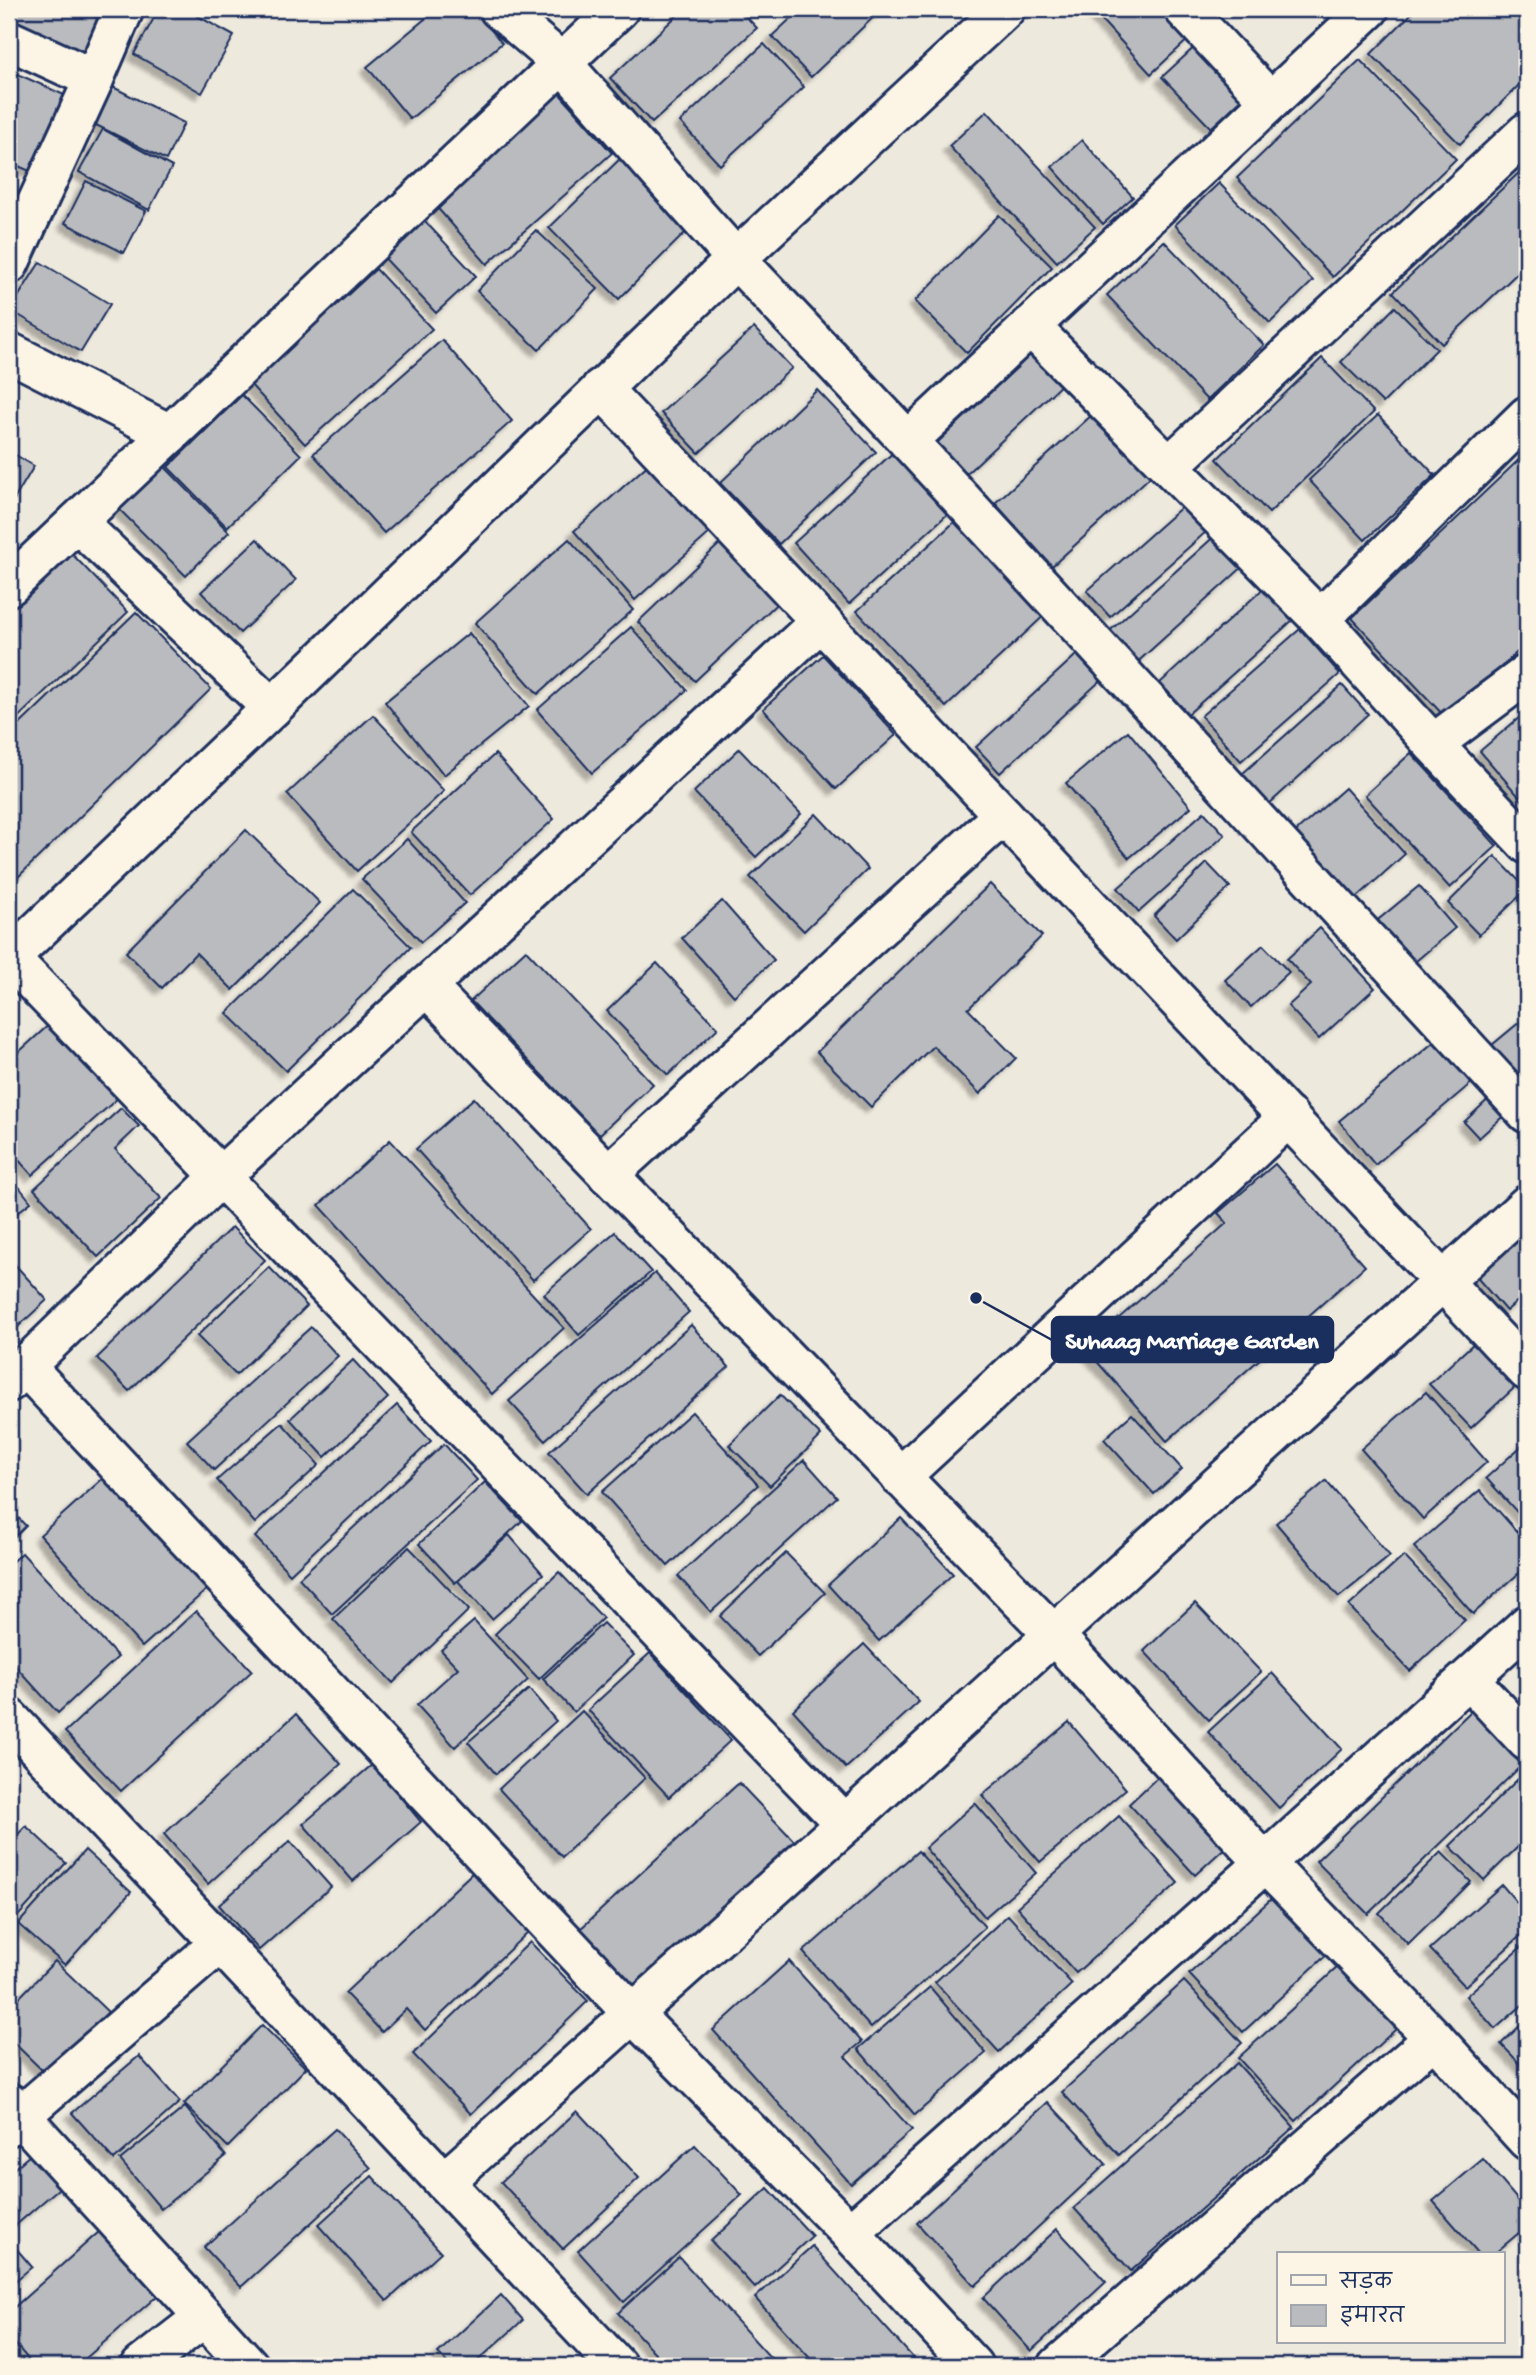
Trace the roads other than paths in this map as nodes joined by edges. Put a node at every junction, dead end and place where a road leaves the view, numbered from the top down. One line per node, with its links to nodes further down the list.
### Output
1 (124, 9): 9 (street)
2 (499, 9): 8 (street)
3 (620, 9): 8 (street)
4 (1005, 9): 12 (street)
5 (1184, 9): 10 (street)
6 (1369, 9): 10 (street)
7 (9, 40): 9 (street)
8 (562, 63): 12 (street); 18 (street)
9 (94, 79): 13 (street)
10 (1270, 101): 14 (street)
11 (1527, 132): 20 (street)
12 (736, 259): 16 (street); 19 (street)
13 (9, 264)
14 (1030, 326): 19 (street); 20 (street)
15 (9, 352): 18 (street)
16 (601, 388): 24 (street); 26 (street)
17 (1527, 416): 23 (street)
18 (170, 434): 21 (street)
19 (908, 441): 32 (street)
20 (1169, 467): 23 (street)
21 (77, 522): 22 (street); 26 (street)
22 (13, 577)
23 (1320, 619): 27 (street)
24 (821, 621): 28 (street); 31 (street)
25 (1527, 674): 27 (street)
26 (272, 708): 30 (street)
27 (1433, 744): 29 (street)
28 (1003, 815): 33 (street); 34 (street)
29 (1527, 844)
30 (9, 957): 35 (street)
31 (426, 986): 34 (street); 35 (street)
32 (1527, 1113)
33 (1289, 1117): 37 (street); 40 (street)
34 (608, 1175): 40 (street)
35 (220, 1177): 39 (street); 46 (street)
36 (1527, 1205): 37 (street)
37 (1443, 1281): 38 (street); 42 (street)
38 (1527, 1371)
39 (17, 1374): 49 (street)
40 (900, 1476): 42 (street)
41 (1527, 1625): 43 (street)
42 (1054, 1635): 46 (street); 47 (street)
43 (1469, 1679): 45 (street); 47 (street)
44 (9, 1718): 48 (street)
45 (1527, 1741)
46 (845, 1824): 49 (street)
47 (1265, 1863): 50 (street); 54 (street)
48 (220, 1943): 51 (street); 53 (street)
49 (633, 2014): 53 (street); 54 (street)
50 (1434, 2038): 52 (street); 60 (street)
51 (13, 2115): 55 (street)
52 (1527, 2140)
53 (444, 2182): 58 (street)
54 (850, 2232): 59 (street)
55 (204, 2317): 56 (street); 57 (street)
56 (141, 2366)
57 (249, 2366)
58 (617, 2366)
59 (973, 2366)
60 (1058, 2366)

